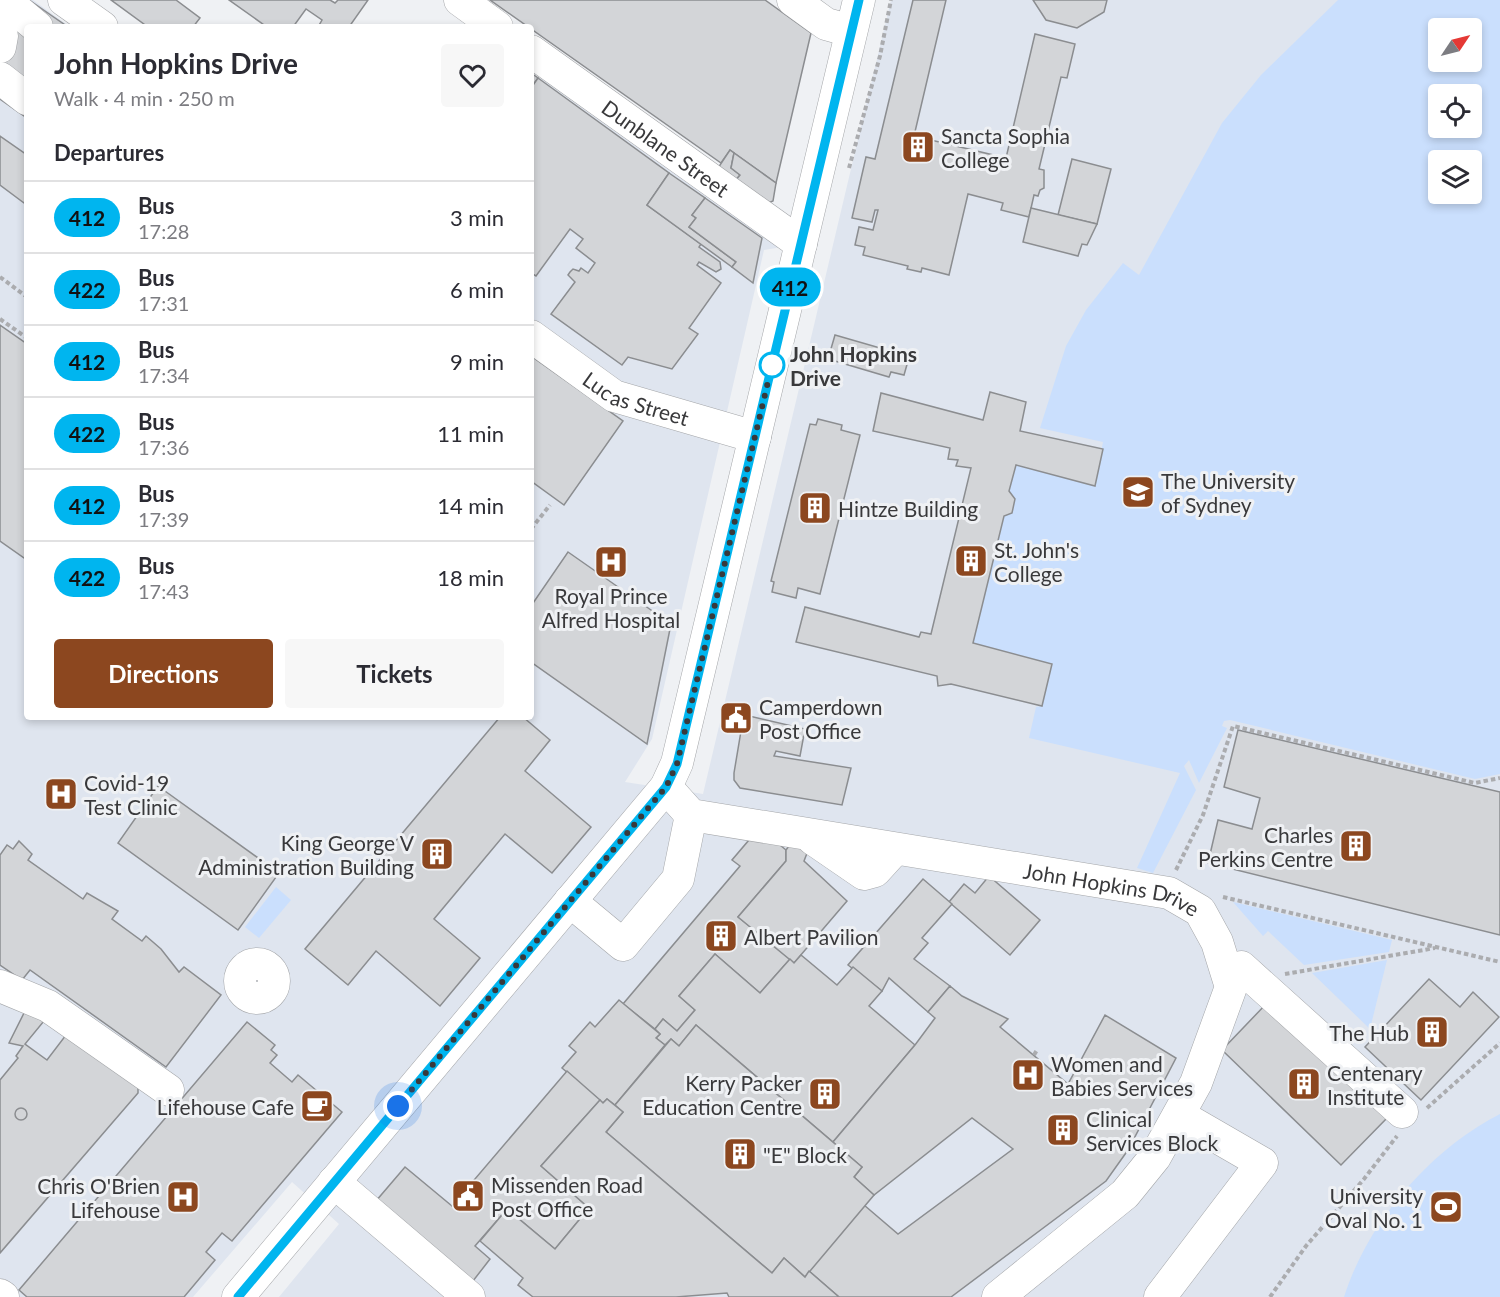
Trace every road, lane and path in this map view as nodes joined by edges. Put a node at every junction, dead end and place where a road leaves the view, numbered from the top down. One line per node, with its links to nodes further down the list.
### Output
1 (64, 0): 6 (street)
2 (460, 0): 7 (street)
3 (793, 0): 8 (street)
4 (859, 0): 8 (street)
5 (891, 0): 12 (path)
6 (98, 24)
7 (494, 24)
8 (851, 31): 13 (street)
9 (0, 33): 10 (street)
10 (0, 47)
11 (534, 53): 13 (street, Dunblane Street)
12 (847, 175)
13 (801, 244): 19 (street)
14 (0, 277): 15 (path)
15 (24, 295)
16 (0, 319): 17 (path)
17 (24, 336)
18 (534, 338): 19 (street, Lucas Street)
19 (755, 437): 23 (street)
20 (550, 505): 21 (path)
21 (534, 525)
22 (1500, 778): 25 (path)
23 (666, 787): 24 (street); 27 (street)
24 (691, 815): 27 (street); 30 (street, John Hopkins Drive)
25 (1172, 878)
26 (1218, 896): 28 (path)
27 (570, 901): 37 (street)
28 (1438, 948): 29 (path); 31 (path)
29 (1500, 962)
30 (1228, 971): 35 (street, John Hopkins Drive); 36 (street)
31 (1278, 976)
32 (0, 986): 34 (street)
33 (1500, 1043): 36 (path)
34 (168, 1089)
35 (1179, 1115): 40 (street, John Hopkins Drive); 41 (street)
36 (1408, 1119): 42 (path)
37 (334, 1182): 38 (street); 39 (street)
38 (238, 1297)
39 (470, 1297)
40 (998, 1297)
41 (1160, 1297)
42 (1270, 1297)

